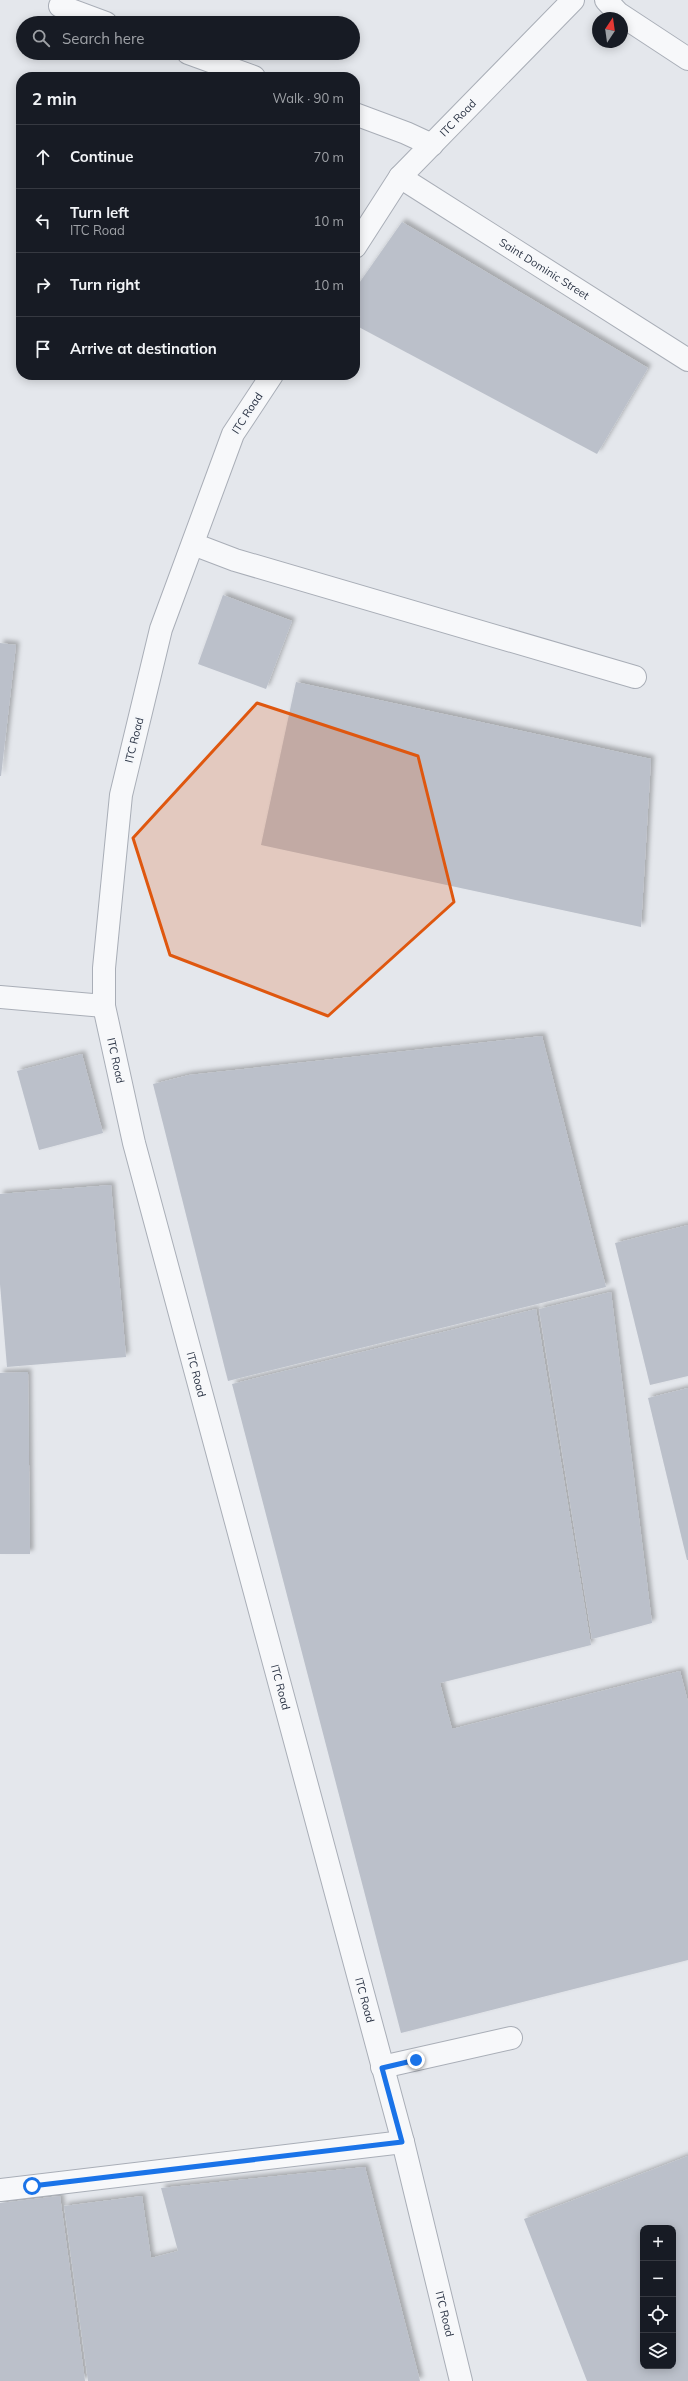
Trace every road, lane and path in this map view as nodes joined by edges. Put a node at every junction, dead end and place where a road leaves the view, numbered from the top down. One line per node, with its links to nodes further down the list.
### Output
1 (573, 0): 9 (street, ITC Road)
2 (606, 0): 5 (street)
3 (60, 6): 4 (street)
4 (87, 16)
5 (688, 59)
6 (207, 60): 7 (street)
7 (240, 72)
8 (360, 116): 9 (street)
9 (432, 145): 10 (street, ITC Road)
10 (400, 178): 11 (street, ITC Road); 12 (street, Saint Dominic Street)
11 (360, 239)
12 (688, 360)
13 (269, 380): 14 (street, ITC Road)
14 (192, 544): 15 (street); 17 (street, ITC Road)
15 (635, 677)
16 (0, 997): 17 (street)
17 (104, 1006): 19 (street, ITC Road)
18 (511, 2038): 19 (street)
19 (382, 2068): 20 (street, ITC Road)
20 (402, 2142): 21 (street); 22 (street, ITC Road)
21 (0, 2190)
22 (461, 2381)

